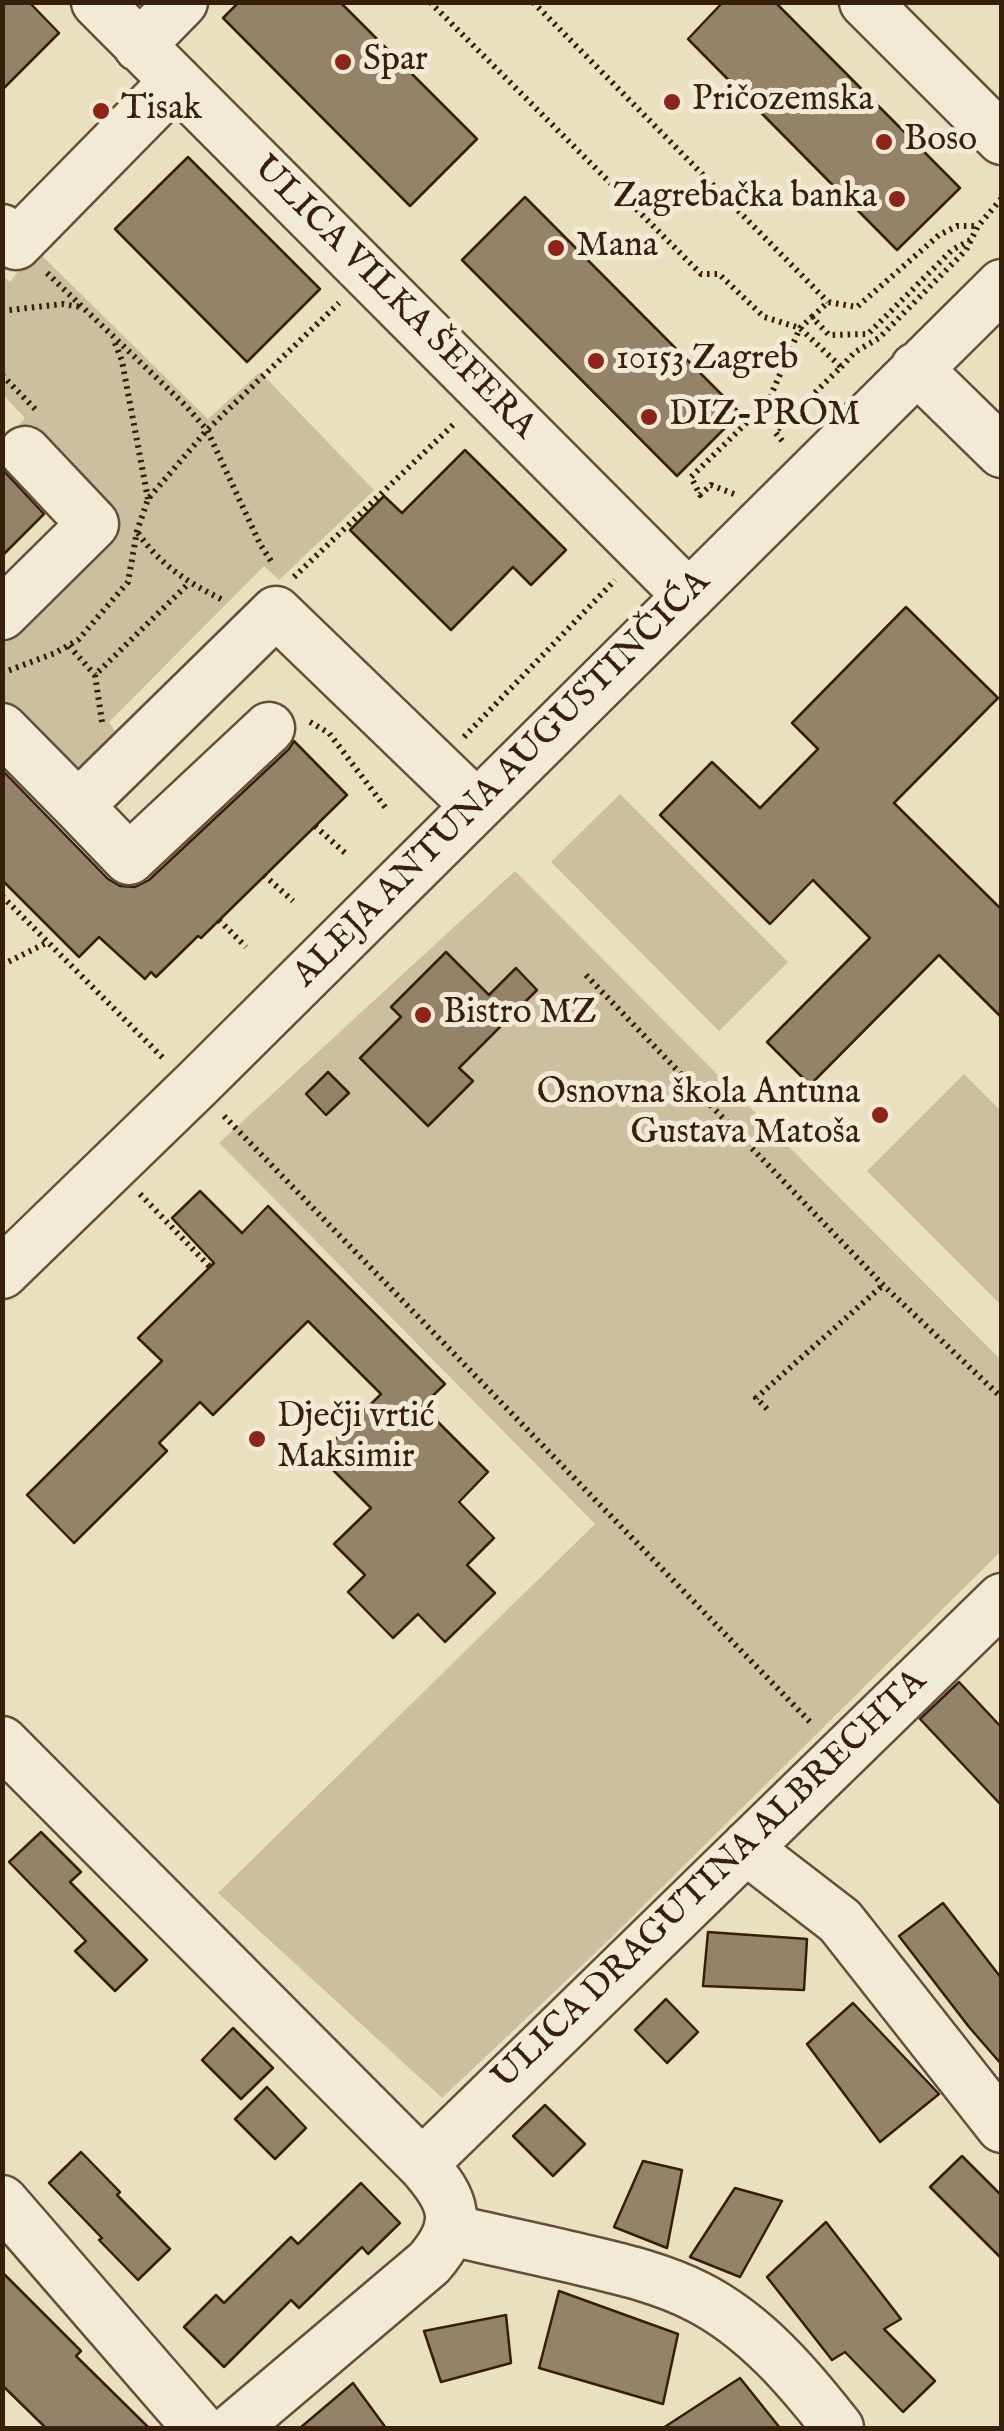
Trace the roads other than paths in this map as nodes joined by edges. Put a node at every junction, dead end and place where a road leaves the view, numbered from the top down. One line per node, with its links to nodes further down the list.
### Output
1 (182, 2): 3 (street)
2 (865, 2): 5 (street)
3 (118, 17): 4 (street, ULICA VILKA ŠEFERA)
4 (176, 81): 6 (street); 11 (street, ULICA VILKA ŠEFERA)
5 (1002, 139)
6 (9, 237)
7 (1002, 285): 8 (street, ALEJA ANTUNA AUGUSTINČIĆA)
8 (916, 368): 10 (street); 11 (street, ALEJA ANTUNA AUGUSTINČIĆA)
9 (24, 452): 12 (street)
10 (1002, 452)
11 (689, 596): 16 (street, ALEJA ANTUNA AUGUSTINČIĆA)
12 (2, 614)
13 (269, 728): 15 (street)
14 (2, 730): 15 (street)
15 (94, 791): 16 (street)
16 (476, 805): 17 (street, ALEJA ANTUNA AUGUSTINČIĆA)
17 (2, 1273)
18 (993, 1625): 20 (street, ULICA DRAGUTINA ALBRECHTA)
19 (2, 1742): 22 (street)
20 (748, 1846): 21 (street); 22 (street, ULICA DRAGUTINA ALBRECHTA)
21 (1002, 2127)
22 (422, 2164): 24 (street)
23 (2, 2201): 25 (street)
24 (451, 2230): 26 (street); 27 (street)
25 (199, 2428)
26 (234, 2428)
27 (838, 2428)

